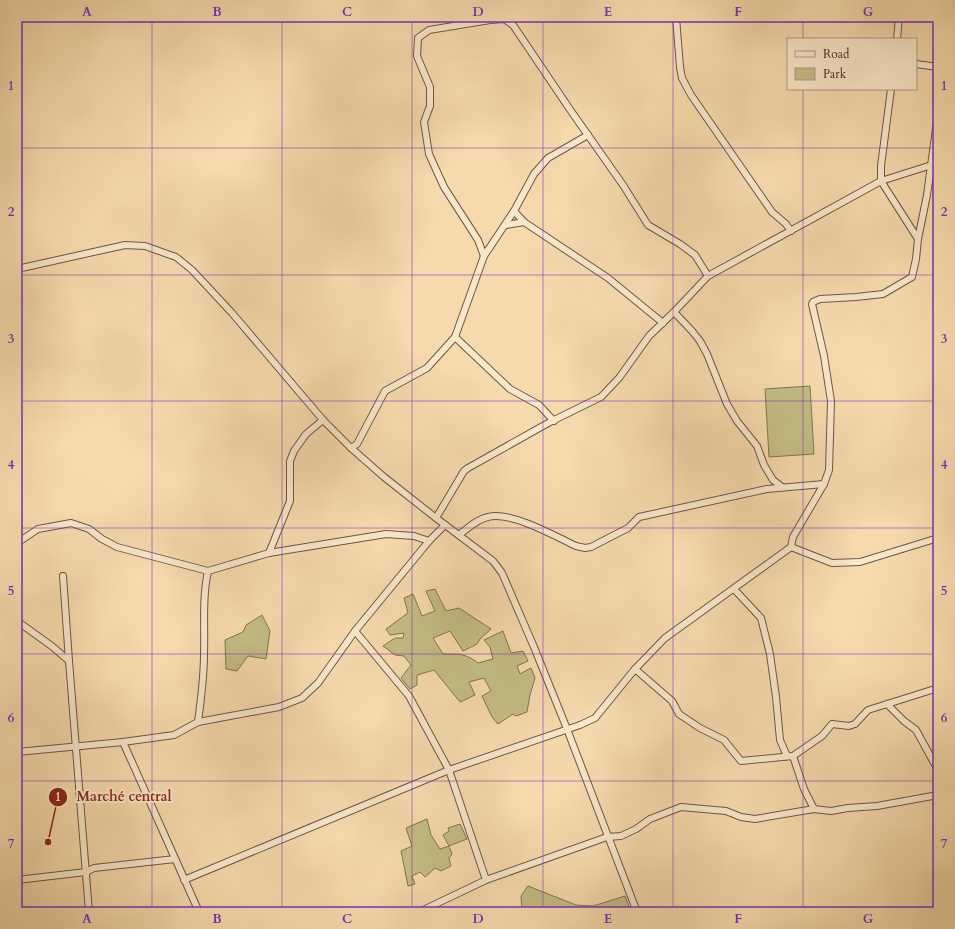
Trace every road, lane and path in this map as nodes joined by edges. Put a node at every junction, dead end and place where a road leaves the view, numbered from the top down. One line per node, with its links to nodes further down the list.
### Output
1 (676, 17): 15 (street)
2 (900, 17): 3 (street)
3 (897, 38)
4 (917, 64): 5 (street)
5 (938, 67)
6 (891, 90): 11 (street)
7 (938, 114): 10 (street)
8 (588, 135): 12 (street); 17 (street); 19 (street)
9 (938, 163): 10 (street)
10 (931, 164): 11 (street); 16 (street)
11 (881, 181): 15 (street); 16 (street)
12 (514, 211): 13 (street); 14 (street)
13 (524, 222): 14 (street); 21 (street)
14 (506, 225): 17 (street)
15 (791, 231): 19 (street)
16 (918, 239): 26 (street)
17 (484, 256): 22 (street)
18 (17, 269): 23 (street)
19 (708, 276): 20 (street)
20 (674, 312): 21 (street); 27 (street)
21 (663, 324): 24 (street)
22 (455, 337): 24 (street); 25 (street)
23 (323, 420): 25 (street); 35 (street)
24 (554, 421): 28 (street)
25 (351, 448): 28 (street)
26 (824, 484): 27 (street); 34 (street)
27 (782, 487): 30 (street)
28 (436, 518): 29 (street)
29 (445, 525): 30 (street); 32 (street)
30 (459, 535): 46 (street)
31 (938, 539): 34 (street)
32 (429, 541): 35 (street); 40 (street)
33 (17, 543): 36 (street)
34 (791, 547): 38 (street)
35 (269, 553): 36 (street)
36 (208, 571): 45 (street)
37 (63, 576): 41 (street)
38 (734, 589): 42 (street); 50 (street)
39 (17, 620): 41 (street)
40 (356, 631): 45 (street); 51 (street)
41 (69, 661): 48 (street)
42 (635, 669): 46 (street); 50 (street)
43 (938, 688): 44 (street)
44 (887, 704): 50 (street); 52 (street)
45 (198, 722): 47 (street)
46 (567, 729): 51 (street); 55 (street)
47 (123, 742): 48 (street); 56 (street)
48 (76, 747): 49 (street); 57 (street)
49 (17, 752)
50 (790, 756): 54 (street)
51 (449, 770): 59 (street); 60 (street)
52 (938, 770)
53 (938, 795): 54 (street)
54 (814, 809): 55 (street)
55 (607, 837): 60 (street); 64 (street)
56 (175, 859): 57 (street); 59 (street)
57 (86, 872): 58 (street); 61 (street)
58 (17, 880)
59 (184, 880): 62 (street)
60 (486, 880): 63 (street)
61 (89, 912)
62 (200, 912)
63 (419, 912)
64 (636, 912)

